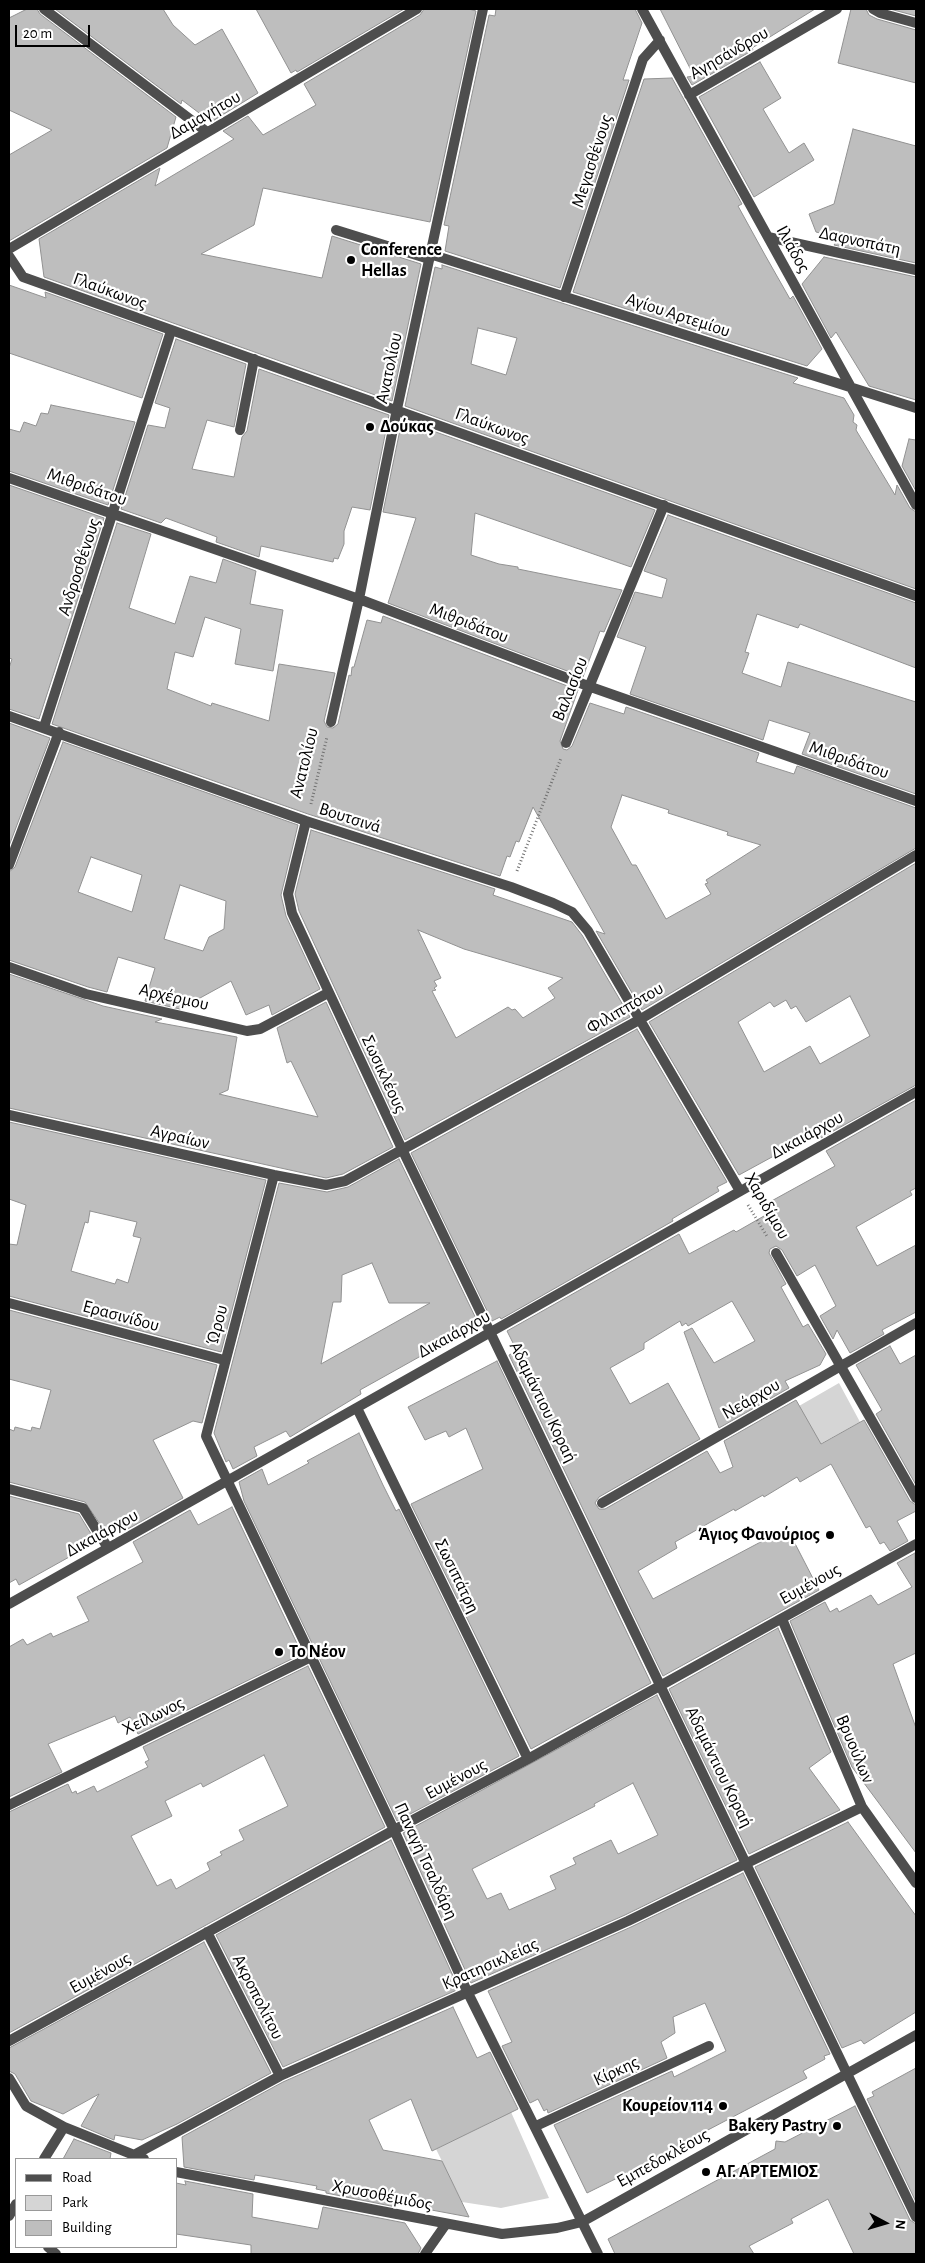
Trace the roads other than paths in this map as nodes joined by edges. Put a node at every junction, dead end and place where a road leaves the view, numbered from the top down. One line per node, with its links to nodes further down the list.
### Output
1 (44, 9): 10 (street)
2 (417, 9): 10 (street, Δαμαγήτου)
3 (484, 9): 15 (street, Ανατολίου)
4 (642, 9): 8 (street, Ιλιάδος)
5 (837, 9): 9 (street, Αγησάνδρου)
6 (873, 9): 7 (street)
7 (916, 23)
8 (660, 40): 9 (street, Ιλιάδος); 17 (street, Μεγασθένους)
9 (690, 95): 12 (street, Ιλιάδος)
10 (207, 132): 13 (street, Δαμαγήτου)
11 (336, 230): 15 (street, Αγίου Αρτεμίου)
12 (768, 237): 16 (street, Δαφνοπάτη); 20 (street, Ιλιάδος)
13 (9, 249)
14 (9, 256): 18 (street, Γλαύκωνος)
15 (430, 256): 17 (street, Αγίου Αρτεμίου); 22 (street, Ανατολίου)
16 (916, 270)
17 (564, 296): 20 (street, Αγίου Αρτεμίου)
18 (170, 331): 19 (street, Γλαύκωνος); 27 (street, Ανδροσθένους)
19 (254, 360): 22 (street, Γλαύκωνος); 23 (street)
20 (853, 388): 21 (street, Αγίου Αρτεμίου); 26 (street, Ιλιάδος)
21 (916, 408)
22 (397, 409): 25 (street, Γλαύκωνος); 29 (street, Ανατολίου)
23 (240, 430)
24 (9, 478): 27 (street, Μιθριδάτου)
25 (664, 505): 28 (street, Γλαύκωνος); 30 (street, Βαλασίου)
26 (916, 505)
27 (114, 513): 29 (street, Μιθριδάτου); 33 (street, Ανδροσθένους)
28 (916, 596)
29 (359, 599): 30 (street, Μιθριδάτου); 32 (street, Ανατολίου)
30 (588, 686): 35 (street, Βαλασίου); 36 (street, Μιθριδάτου)
31 (9, 716): 33 (street, Βουτσινά)
32 (331, 722)
33 (44, 727): 34 (street, Βουτσινά)
34 (58, 732): 37 (street, Βουτσινά); 39 (street)
35 (566, 743)
36 (916, 800)
37 (306, 821): 40 (street, Βουτσινά); 42 (street, Σωσικλέους)
38 (916, 855): 43 (street, Φιλιππότου)
39 (9, 865)
40 (588, 931): 43 (street, Χαριδίμου)
41 (9, 967): 42 (street, Αρχέρμου)
42 (328, 993): 46 (street, Σωσικλέους)
43 (639, 1020): 46 (street, Φιλιππότου); 49 (street, Χαριδίμου)
44 (916, 1092): 49 (street, Δικαιάρχου)
45 (9, 1115): 47 (street, Αγραίων)
46 (402, 1149): 48 (street, Φιλιππότου); 53 (street, Σωσικλέους)
47 (274, 1175): 48 (street, Αγραίων); 54 (street, Ώρου)
48 (345, 1181)
49 (740, 1191): 53 (street, Δικαιάρχου)
50 (776, 1253): 55 (street, Χαριδίμου)
51 (9, 1303): 54 (street, Ερασινίδου)
52 (916, 1324): 55 (street, Νεάρχου)
53 (491, 1332): 56 (street, Δικαιάρχου); 66 (street, Αδαμάντιου Κοραή)
54 (224, 1360): 57 (street, Ώρου)
55 (842, 1365): 59 (street, Χαριδίμου); 60 (street, Νεάρχου)
56 (357, 1408): 57 (street, Δικαιάρχου); 67 (street, Σωσιπάτρη)
57 (226, 1481): 62 (street, Δικαιάρχου); 65 (street, Παναγή Τσαλδάρη)
58 (9, 1489): 62 (street)
59 (916, 1498)
60 (602, 1503)
61 (916, 1544): 64 (street, Ευμένους)
62 (108, 1548): 63 (street, Δικαιάρχου)
63 (9, 1604)
64 (782, 1618): 66 (street, Ευμένους); 69 (street, Βρυούλων)
65 (311, 1657): 68 (street, Χείλωνος); 70 (street, Παναγή Τσαλδάρη)
66 (662, 1686): 67 (street, Ευμένους); 71 (street, Αδαμάντιου Κοραή)
67 (528, 1759): 70 (street, Ευμένους)
68 (9, 1805)
69 (862, 1808): 71 (street, Κρατησικλείας); 72 (street, Βρυούλων)
70 (394, 1830): 73 (street, Ευμένους); 74 (street, Παναγή Τσαλδάρη)
71 (747, 1864): 74 (street, Κρατησικλείας); 78 (street, Αδαμάντιου Κοραή)
72 (916, 1882)
73 (207, 1932): 76 (street, Ευμένους); 79 (street, Ακροπολίτου)
74 (468, 1991): 79 (street, Κρατησικλείας); 82 (street, Παναγή Τσαλδάρη)
75 (916, 2035): 78 (street, Εμπεδοκλέους)
76 (9, 2041)
77 (709, 2046): 82 (street, Κίρκης)
78 (848, 2074): 87 (street, Αδαμάντιου Κοραή); 88 (street, Εμπεδοκλέους)
79 (280, 2076): 83 (street, Κρατησικλείας)
80 (9, 2078): 81 (street)
81 (64, 2126): 83 (street); 84 (street)
82 (536, 2126): 88 (street, Παναγή Τσαλδάρη)
83 (134, 2155): 85 (street)
84 (45, 2158)
85 (142, 2158)
86 (178, 2172): 89 (street, Χρυσοθέμιδος)
87 (916, 2217)
88 (582, 2222): 89 (street, Χρυσοθέμιδος); 91 (street, Παναγή Τσαλδάρη)
89 (446, 2224): 90 (street)
90 (424, 2254)
91 (598, 2254)

